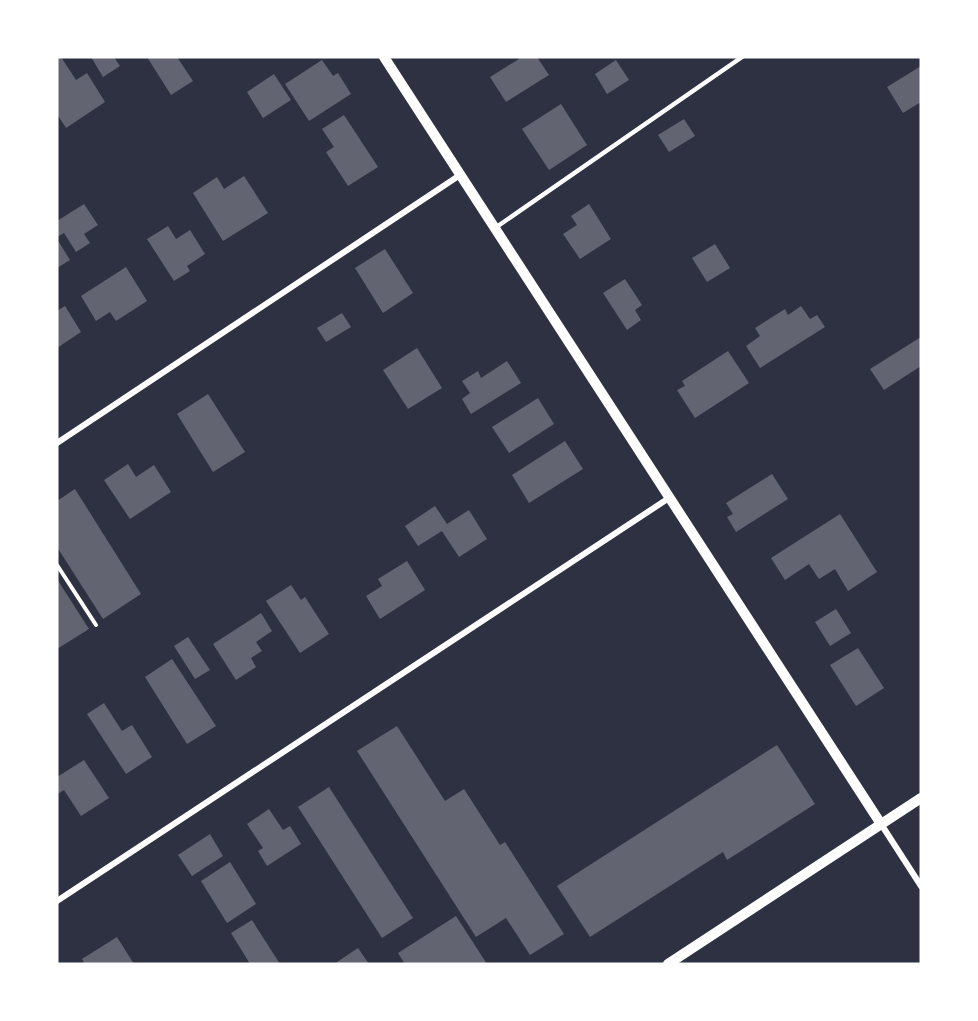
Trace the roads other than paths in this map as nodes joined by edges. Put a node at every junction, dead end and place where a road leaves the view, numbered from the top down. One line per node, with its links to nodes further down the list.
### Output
1 (384, 57): 3 (street)
2 (742, 57): 4 (lane)
3 (460, 175): 4 (street); 5 (street)
4 (495, 228): 6 (street)
5 (57, 443)
6 (669, 498): 8 (street); 10 (street)
7 (921, 798): 8 (street)
8 (881, 824): 9 (street); 11 (street)
9 (921, 886)
10 (57, 901)
11 (668, 964)

